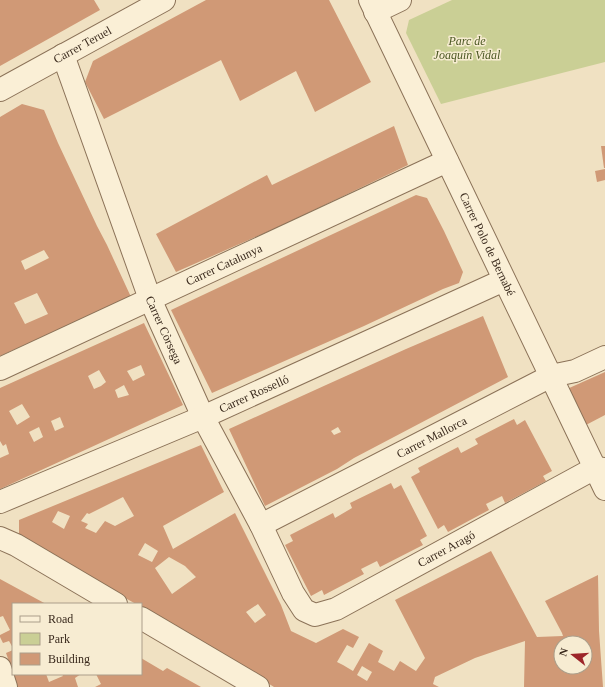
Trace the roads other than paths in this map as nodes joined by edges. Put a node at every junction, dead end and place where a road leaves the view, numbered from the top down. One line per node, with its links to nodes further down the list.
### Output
1 (164, 0): 4 (street, Carrer Teruel)
2 (400, 0): 3 (street)
3 (372, 6): 6 (street, Carrer Polo de Bernabé)
4 (63, 55): 5 (street, Carrer Teruel); 8 (street, Carrer Còrsega)
5 (0, 90)
6 (447, 161): 7 (street, Carrer Polo de Bernabé); 8 (street, Carrer Catalunya)
7 (504, 280): 11 (street, Carrer Polo de Bernabé); 12 (street, Carrer Rosselló)
8 (150, 300): 10 (street, Carrer Catalunya); 12 (street, Carrer Còrsega)
9 (605, 357): 11 (street, Carrer Mallorca)
10 (0, 369)
11 (551, 376): 13 (street, Carrer Polo de Bernabé); 16 (street, Carrer Mallorca)
12 (203, 417): 15 (street, Carrer Rosselló); 16 (street, Carrer Còrsega)
13 (600, 469): 14 (street, Carrer Polo de Bernabé); 18 (street, Carrer Aragó)
14 (605, 489)
15 (0, 502)
16 (261, 525): 18 (street, Carrer Còrsega)
17 (0, 538): 19 (street)
18 (293, 593)
19 (114, 603)
20 (142, 619): 23 (street)
21 (0, 668): 22 (street)
22 (6, 687)
23 (258, 687)

